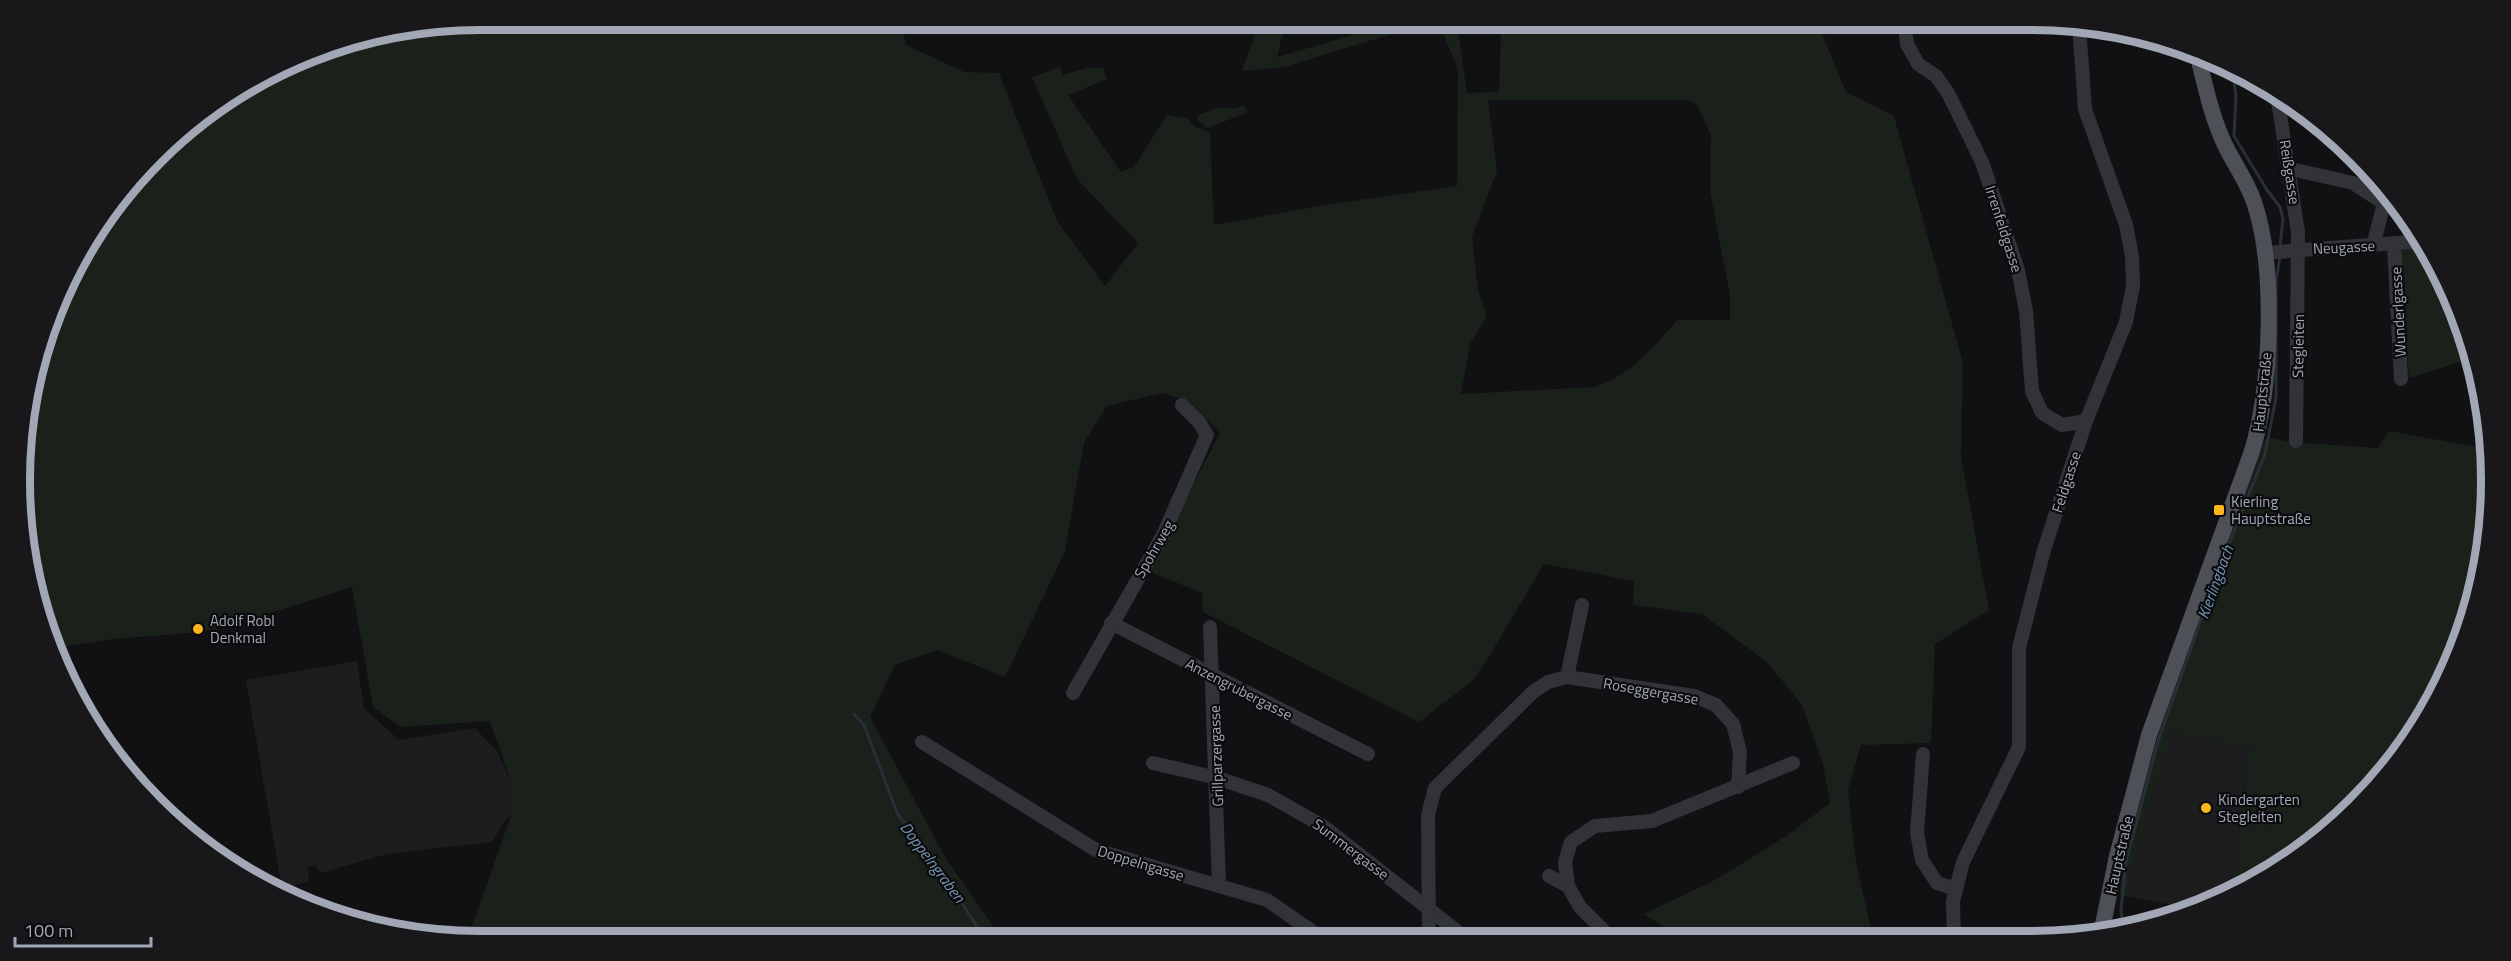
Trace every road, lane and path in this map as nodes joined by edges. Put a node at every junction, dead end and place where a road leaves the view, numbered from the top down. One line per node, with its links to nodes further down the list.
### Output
1 (1906, 30): 15 (street, Irrenfeldgasse)
2 (2080, 33): 15 (street, Feldgasse)
3 (2200, 63): 12 (main road, Hauptstraße)
4 (2279, 105): 5 (street, Reißgasse)
5 (2291, 169): 6 (street); 11 (street, Reißgasse)
6 (2379, 195)
7 (2386, 203): 10 (street)
8 (2413, 242): 9 (street, Neugasse)
9 (2394, 245): 10 (street, Neugasse); 13 (street, Wunderlgasse)
10 (2373, 246): 11 (street, Neugasse)
11 (2294, 250): 12 (street, Neugasse); 16 (street, Stegleiten)
12 (2264, 253): 35 (main road, Hauptstraße)
13 (2401, 379)
14 (1182, 405): 18 (street, Spohrweg)
15 (2086, 421): 33 (street, Feldgasse)
16 (2296, 441)
17 (1582, 605): 21 (street)
18 (1111, 623): 20 (street, Anzengrubergasse); 22 (street, Spohrweg)
19 (1210, 627): 20 (street, Grillparzergasse)
20 (1213, 675): 24 (street, Anzengrubergasse); 28 (street, Grillparzergasse)
21 (1567, 677): 29 (street, Roseggergasse); 34 (street, Roseggergasse)
22 (1073, 693)
23 (922, 742): 31 (street, Doppelngasse)
24 (1368, 754)
25 (1923, 754): 33 (street)
26 (1152, 763): 28 (street, Summergasse)
27 (1793, 763): 29 (street)
28 (1217, 778): 31 (street, Grillparzergasse); 34 (street, Summergasse)
29 (1738, 787): 32 (street)
30 (1549, 876): 32 (street)
31 (1219, 886): 36 (street, Doppelngasse)
32 (1568, 886): 41 (street)
33 (1956, 889): 42 (street, Feldgasse)
34 (1429, 909): 39 (street); 40 (street, Summergasse)
35 (2104, 924)
36 (1308, 928): 37 (street); 38 (street, Doppelngasse)
37 (1304, 931)
38 (1312, 931)
39 (1429, 931)
40 (1457, 931)
41 (1604, 931)
42 (1954, 931)

